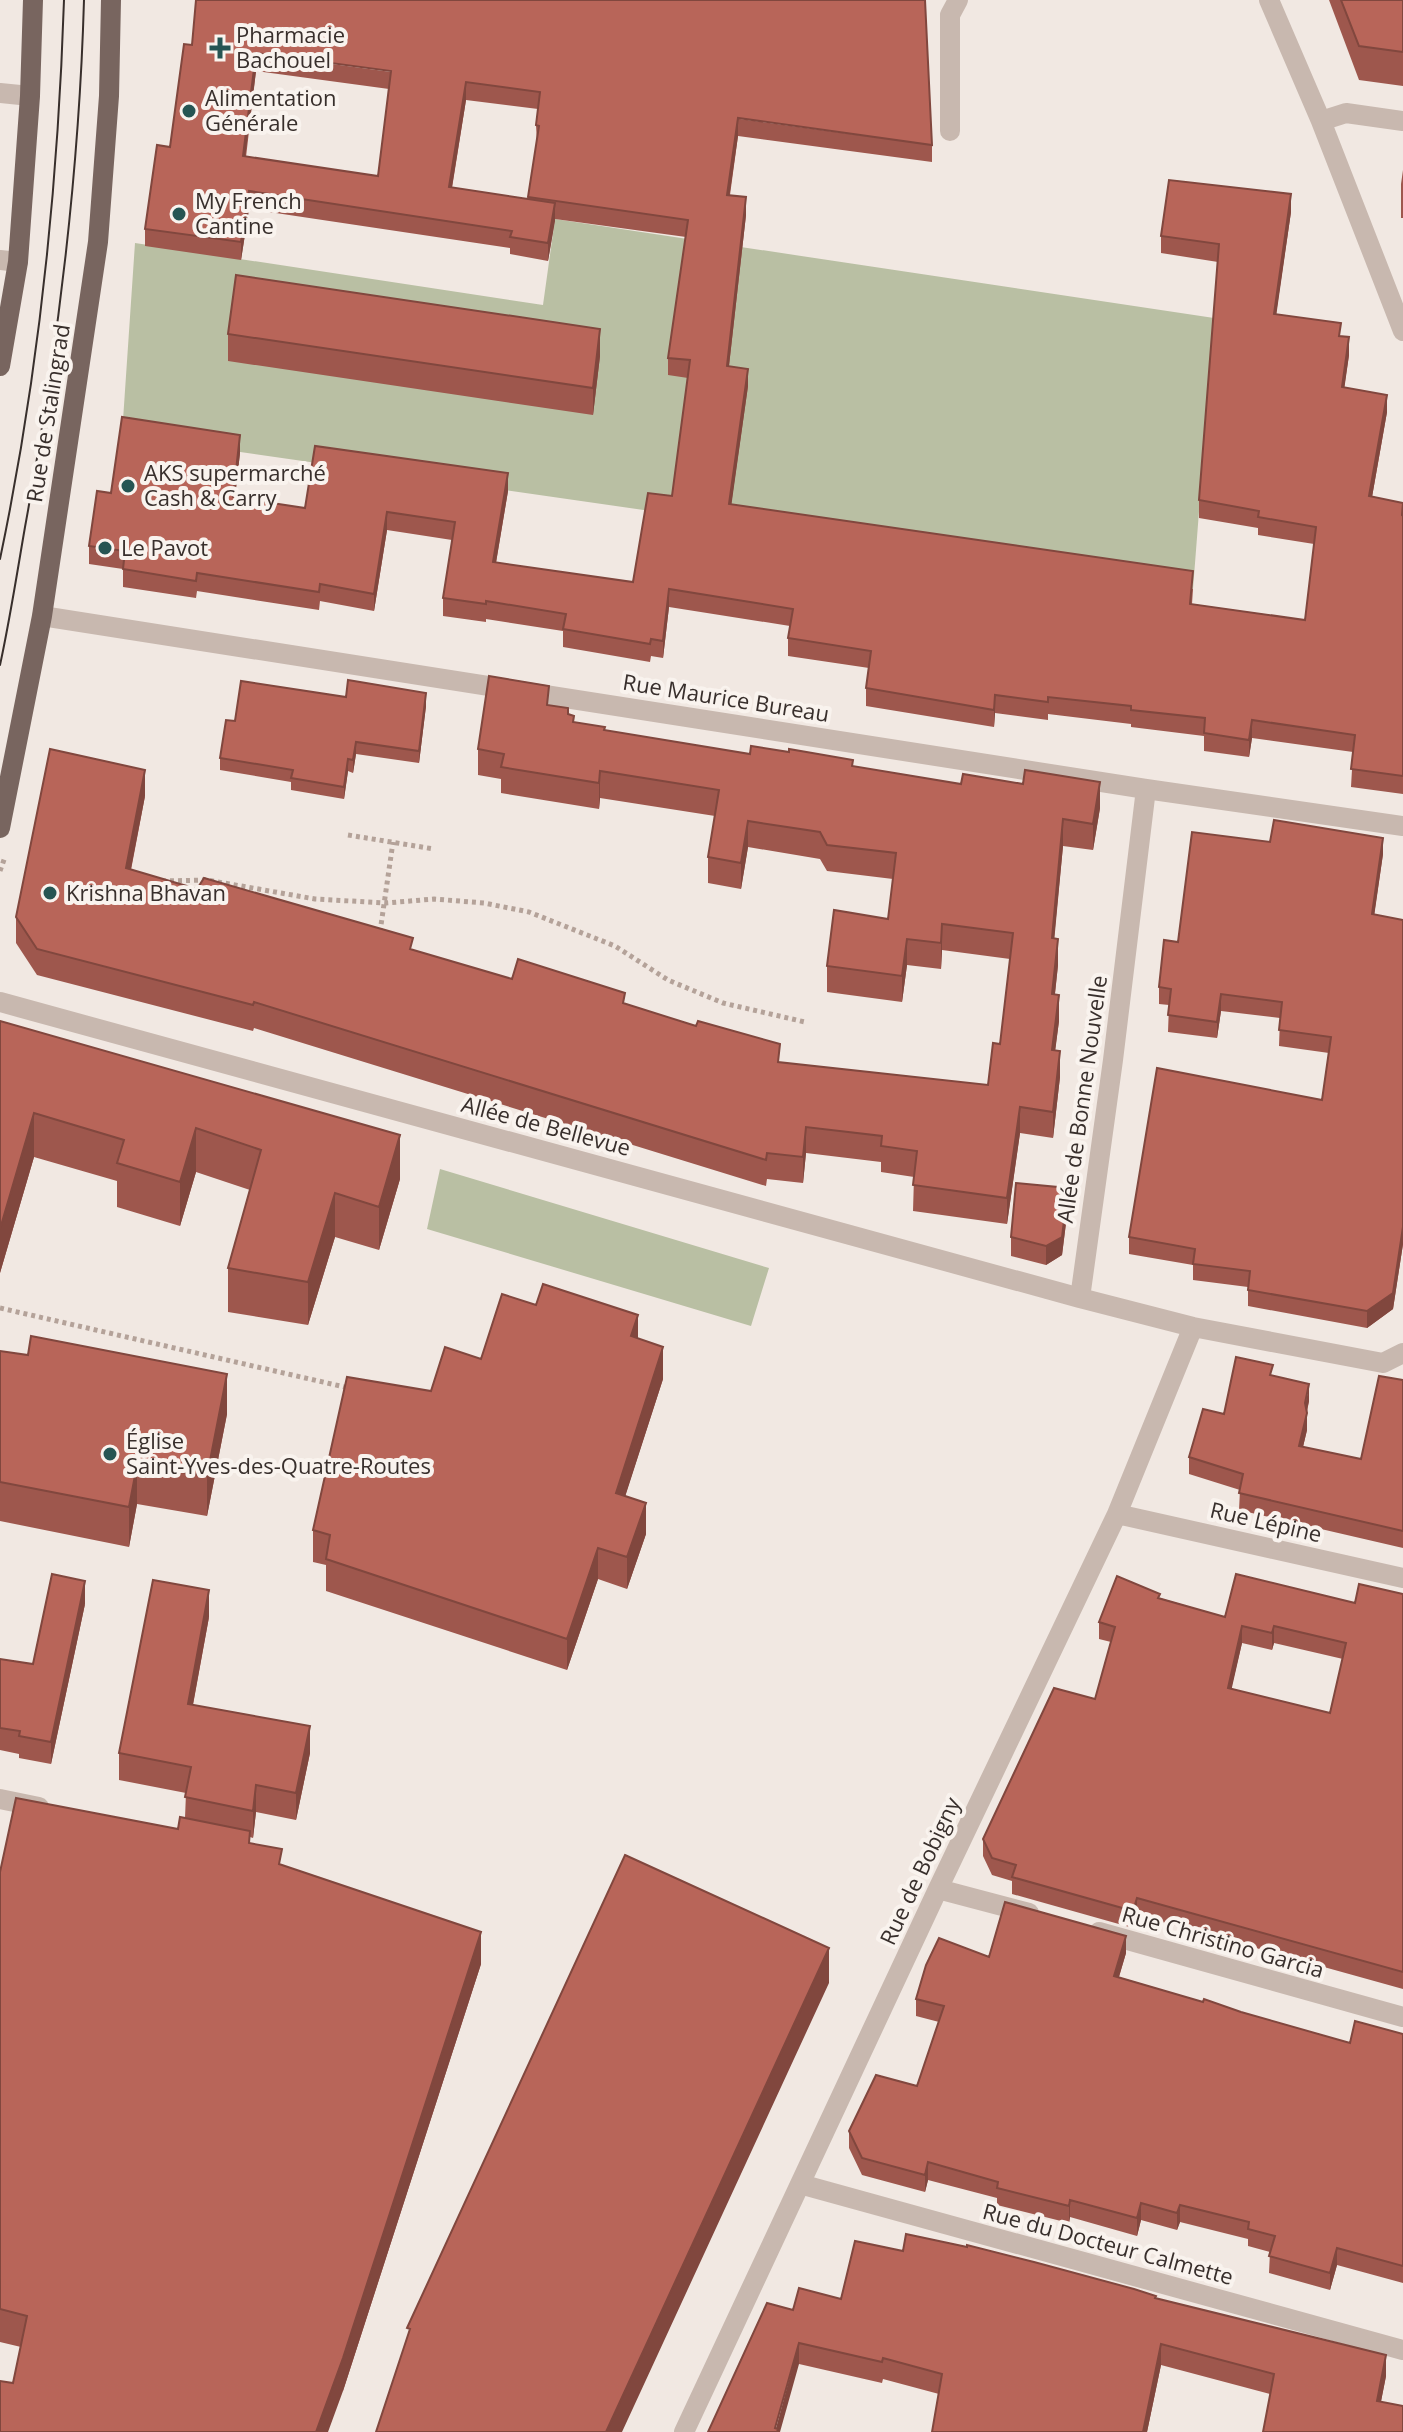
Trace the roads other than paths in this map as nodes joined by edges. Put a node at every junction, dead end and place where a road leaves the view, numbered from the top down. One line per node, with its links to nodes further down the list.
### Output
1 (33, 0): 6 (main road)
2 (111, 0): 13 (main road, Rue de Stalingrad)
3 (958, 0): 9 (street)
4 (1269, 0): 7 (street)
5 (0, 93): 6 (street)
6 (30, 96): 10 (main road)
7 (1321, 121): 8 (street); 11 (street)
8 (1403, 121)
9 (950, 131)
10 (9, 261): 12 (main road)
11 (1403, 331)
12 (0, 366)
13 (42, 616): 14 (street, Rue Maurice Bureau); 16 (main road, Rue de Stalingrad)
14 (1146, 789): 15 (street, Rue Maurice Bureau); 18 (street, Allée de Bonne Nouvelle)
15 (1403, 826)
16 (0, 828)
17 (0, 1002): 18 (street, Allée de Bellevue)
18 (1080, 1298): 19 (street)
19 (1193, 1327): 20 (street); 21 (street, Rue de Bobigny)
20 (1403, 1353)
21 (1117, 1514): 22 (street, Rue Lépine); 25 (street, Rue de Bobigny)
22 (1403, 1578)
23 (0, 1799): 24 (street)
24 (57, 1811)
25 (938, 1889): 26 (street); 29 (street, Rue de Bobigny)
26 (1041, 1916)
27 (1087, 1929): 28 (street, Rue Christino Garcia)
28 (1403, 2017)
29 (800, 2184): 30 (street, Rue du Docteur Calmette); 31 (street, Rue de Bobigny)
30 (1403, 2350)
31 (684, 2432)

